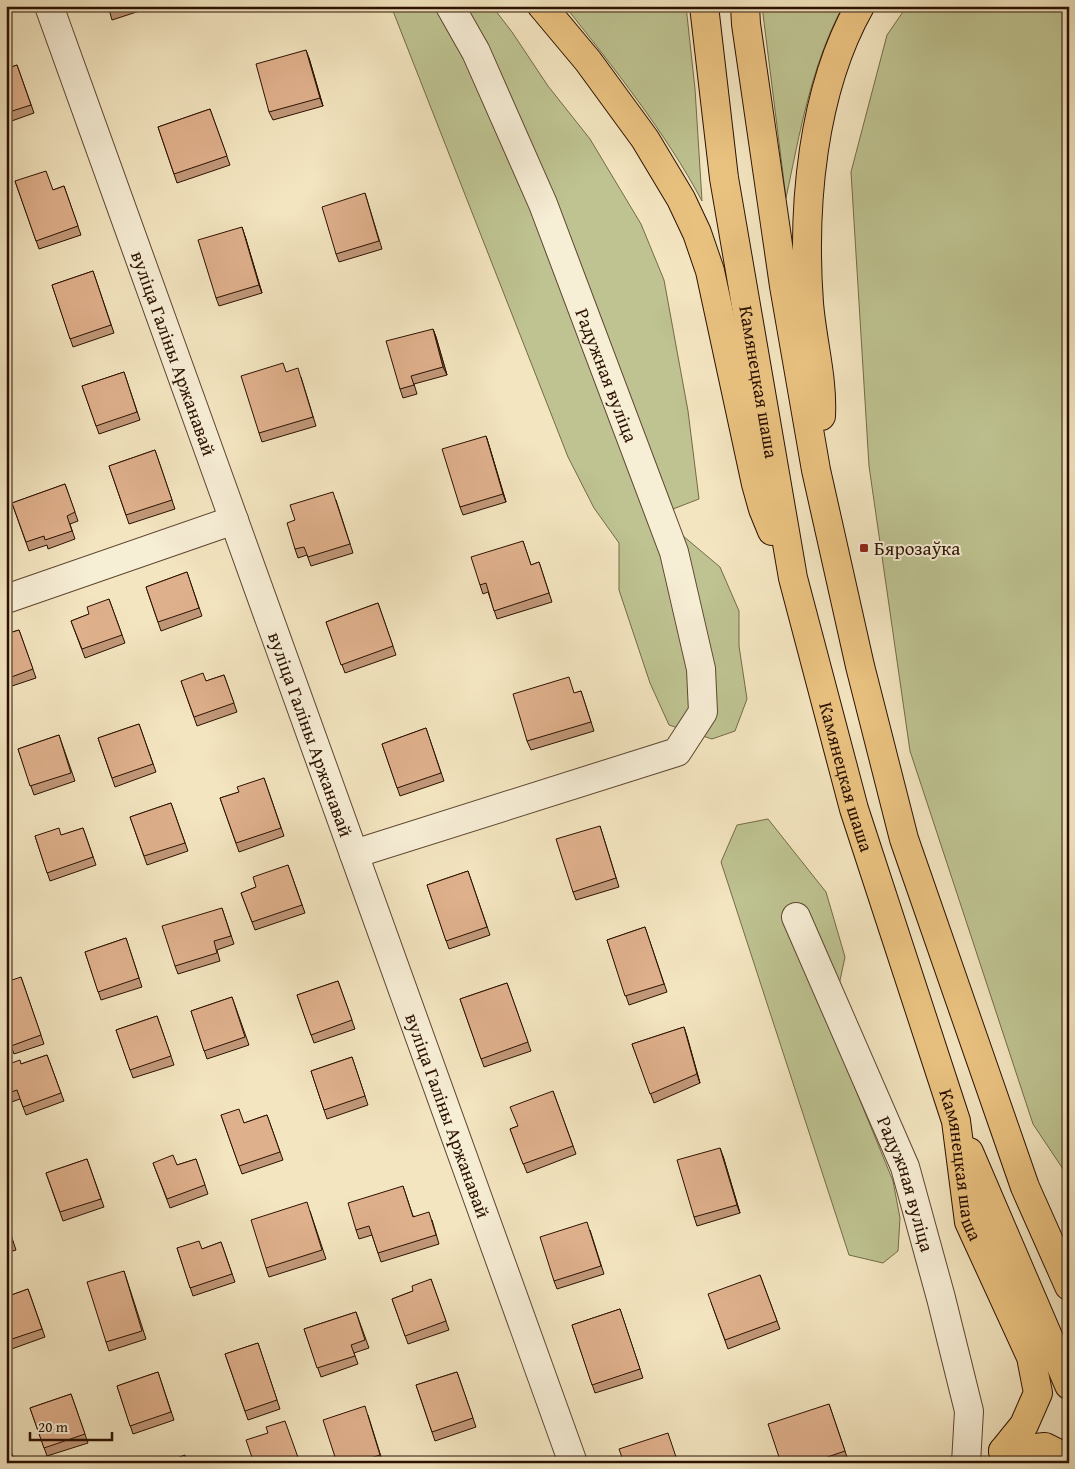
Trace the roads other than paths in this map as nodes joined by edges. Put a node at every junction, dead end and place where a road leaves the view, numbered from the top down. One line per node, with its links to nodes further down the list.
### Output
1 (49, 6): 8 (street, вуліца Галіны Аржанавай)
2 (450, 6): 11 (street, Радужная вуліца)
3 (542, 6): 9 (main road)
4 (704, 6): 9 (main road, Камянецкая шаша)
5 (745, 6): 7 (main road, Камянецкая шаша)
6 (860, 6): 7 (main road)
7 (816, 470): 14 (main road, Камянецкая шаша)
8 (234, 520): 10 (street); 11 (street, вуліца Галіны Аржанавай)
9 (793, 578): 13 (main road, Камянецкая шаша)
10 (6, 599)
11 (354, 854): 18 (street, вуліца Галіны Аржанавай)
12 (796, 917): 19 (street, Радужная вуліца)
13 (956, 1121): 15 (main road); 16 (main road, Камянецкая шаша)
14 (1069, 1286)
15 (1069, 1385)
16 (1003, 1451): 17 (main road); 19 (street)
17 (1069, 1459)
18 (573, 1463)
19 (967, 1463)

